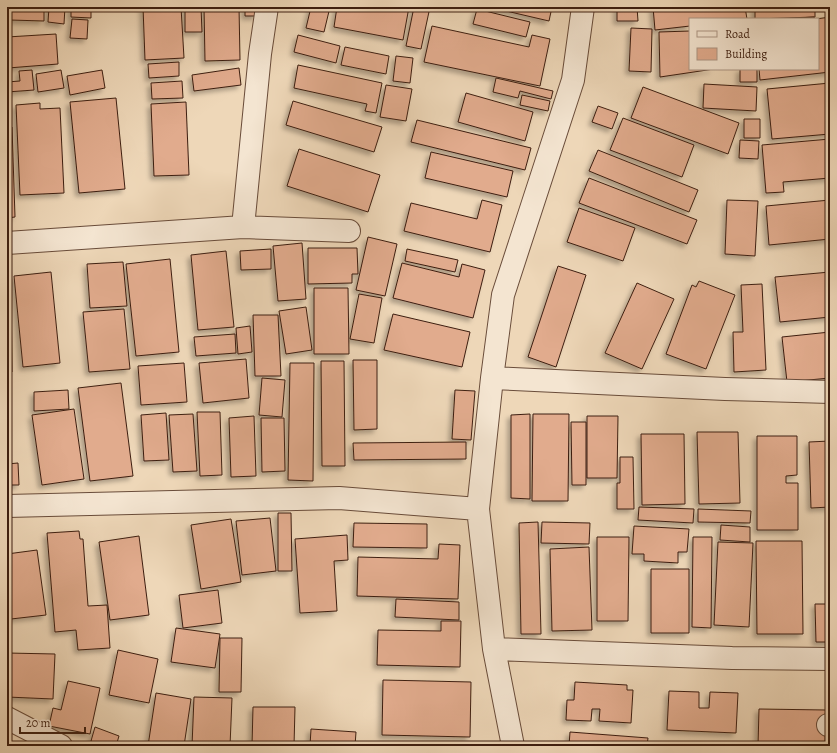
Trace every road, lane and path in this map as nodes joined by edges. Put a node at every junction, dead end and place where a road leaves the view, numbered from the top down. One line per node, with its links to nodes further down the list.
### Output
1 (267, 7): 3 (street)
2 (583, 7): 6 (street)
3 (243, 227): 4 (street); 5 (street)
4 (349, 231)
5 (7, 243)
6 (492, 378): 7 (street); 9 (street)
7 (830, 392)
8 (7, 506): 9 (street)
9 (478, 509): 10 (street)
10 (494, 649): 11 (street); 14 (street)
11 (830, 659)
12 (7, 718): 13 (street)
13 (61, 746)
14 (513, 746)

